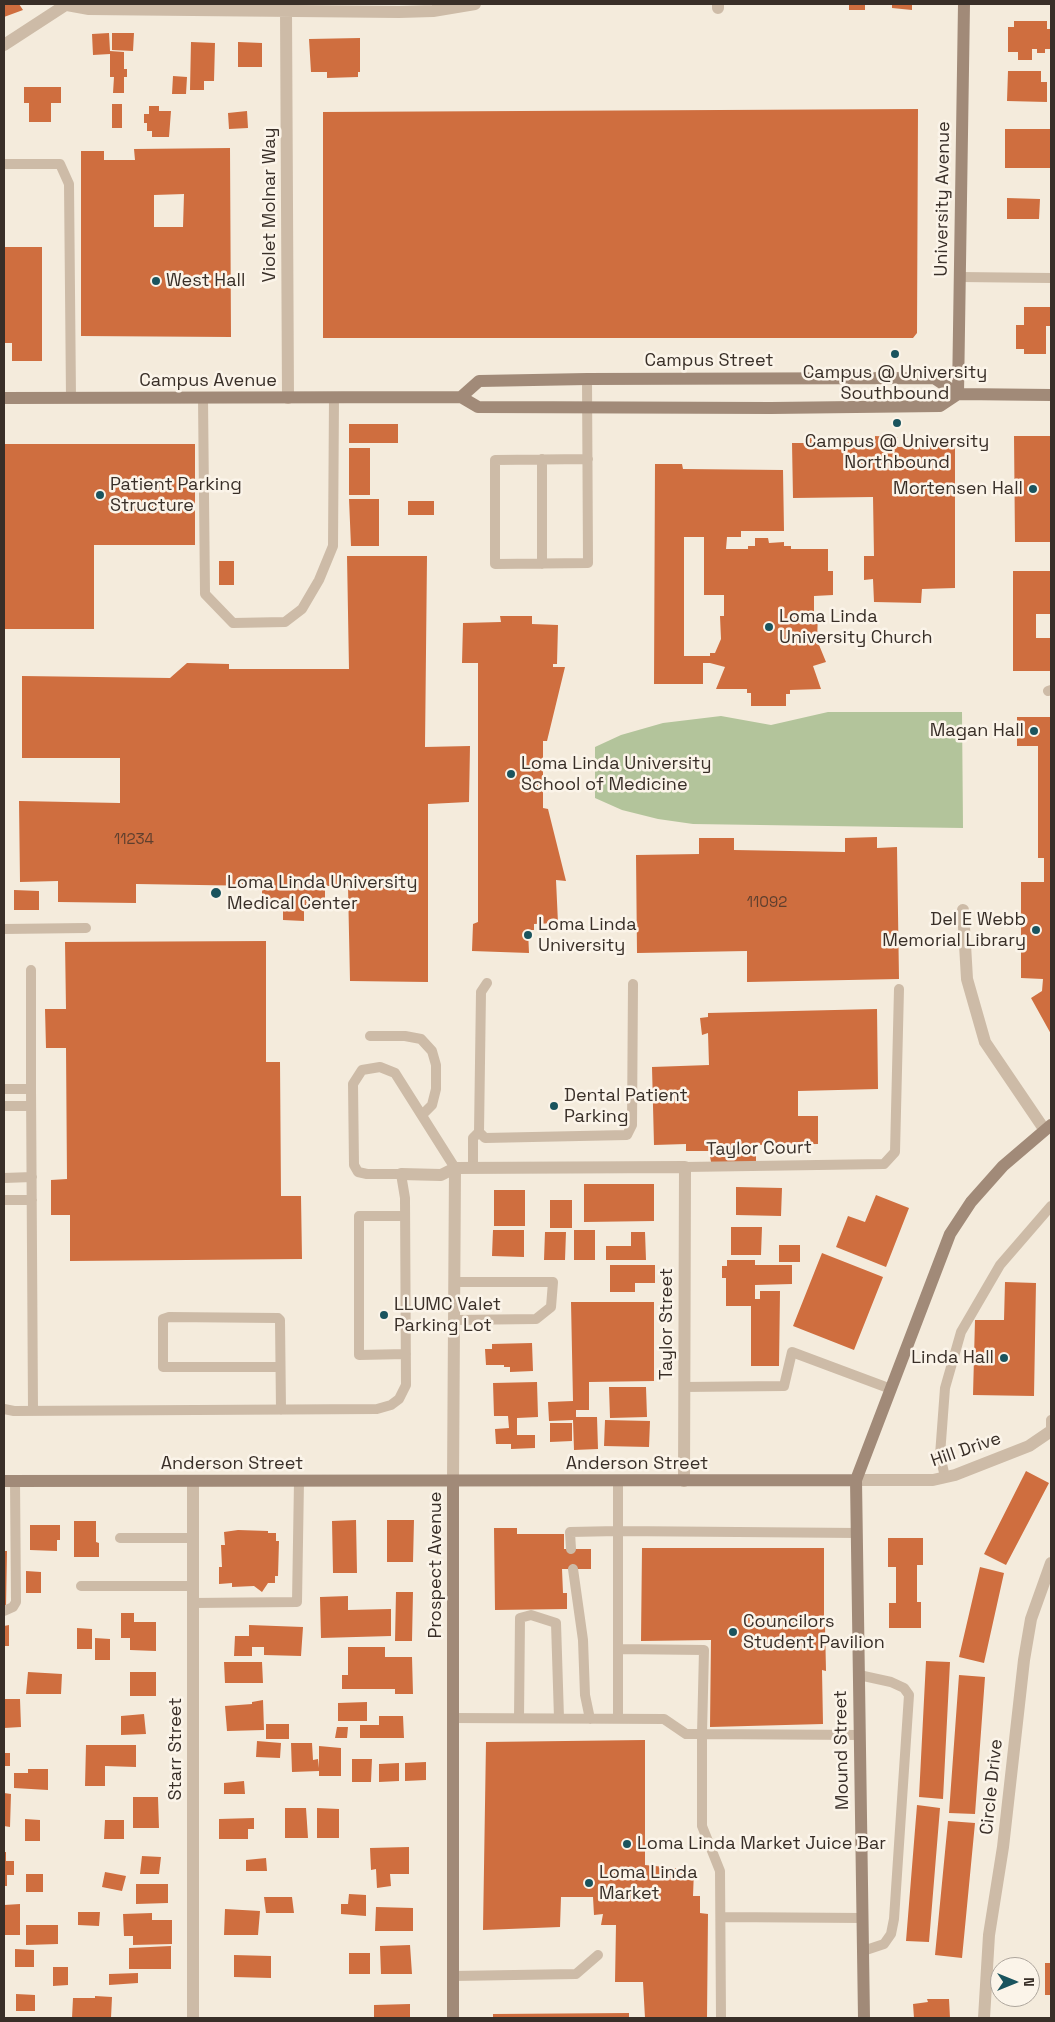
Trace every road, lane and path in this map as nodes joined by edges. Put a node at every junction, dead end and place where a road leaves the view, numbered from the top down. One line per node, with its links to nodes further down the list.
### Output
1 (67, 4): 4 (street); 5 (street)
2 (475, 4): 4 (street)
3 (964, 4): 7 (street, University Avenue)
4 (286, 11): 16 (street, Violet Molnar Way)
5 (4, 45)
6 (4, 164): 14 (lane)
7 (960, 277): 8 (lane); 10 (street, University Avenue)
8 (1051, 278)
9 (587, 379): 10 (street, Campus Street); 12 (street, Campus Street); 18 (lane)
10 (958, 394): 11 (street); 18 (street)
11 (1051, 395)
12 (462, 397): 17 (street); 18 (street)
13 (4, 398): 14 (street)
14 (71, 398): 15 (street, Campus Avenue)
15 (204, 398): 16 (street, Campus Avenue); 17 (lane)
16 (288, 398): 17 (street)
17 (334, 398)
18 (587, 407): 20 (lane)
19 (542, 459): 20 (lane); 21 (lane); 21 (lane)
20 (588, 459): 21 (lane)
21 (542, 564)
22 (963, 910): 35 (street)
23 (86, 928): 24 (lane)
24 (4, 929)
25 (31, 970): 31 (lane)
26 (488, 983): 36 (lane)
27 (633, 984): 36 (lane)
28 (899, 989): 37 (lane, Taylor Court)
29 (370, 1036): 34 (lane)
30 (4, 1089): 31 (lane)
31 (32, 1089): 33 (lane)
32 (4, 1106): 33 (lane)
33 (32, 1106): 41 (lane)
34 (422, 1115): 38 (lane); 40 (lane)
35 (1048, 1127): 52 (street)
36 (479, 1132): 39 (lane)
37 (685, 1167): 39 (street, Taylor Court); 51 (street, Taylor Street)
38 (455, 1168): 39 (street, Taylor Court); 40 (street); 47 (street, Prospect Avenue)
39 (473, 1168)
40 (401, 1174): 46 (lane)
41 (32, 1177): 42 (lane); 44 (lane)
42 (4, 1178)
43 (4, 1200): 44 (lane)
44 (32, 1200): 54 (lane)
45 (1051, 1206): 58 (lane)
46 (405, 1216): 49 (lane); 49 (lane)
47 (454, 1282): 48 (street, Prospect Avenue); 48 (lane)
48 (454, 1320): 63 (street, Prospect Avenue)
49 (406, 1354): 55 (lane)
50 (280, 1367): 50 (lane); 55 (lane)
51 (684, 1387): 52 (lane); 65 (street, Taylor Street)
52 (891, 1389): 59 (street)
53 (4, 1409): 54 (lane)
54 (33, 1410): 55 (lane)
55 (281, 1410)
56 (1051, 1420): 57 (lane)
57 (1051, 1431): 58 (street, Hill Drive)
58 (945, 1477): 59 (street, Hill Drive)
59 (856, 1480): 65 (street, Anderson Street); 67 (street, Mound Street)
60 (10, 1481): 61 (street, Anderson Street); 76 (lane)
61 (194, 1481): 62 (street, Anderson Street); 69 (street, Starr Street)
62 (299, 1481): 63 (street, Anderson Street); 75 (lane)
63 (453, 1481): 64 (street, Anderson Street); 79 (street, Prospect Avenue)
64 (618, 1481): 65 (street, Anderson Street); 66 (lane)
65 (684, 1481)
66 (618, 1530): 67 (lane); 70 (lane); 77 (lane)
67 (857, 1533): 78 (street, Mound Street)
68 (120, 1538): 69 (lane)
69 (194, 1538): 74 (street, Starr Street)
70 (571, 1549)
71 (1051, 1563): 95 (street, Circle Drive)
72 (573, 1569): 82 (lane)
73 (80, 1586): 74 (lane)
74 (194, 1586): 75 (street, Starr Street)
75 (194, 1603): 91 (street, Starr Street)
76 (4, 1610)
77 (618, 1649): 83 (lane); 84 (lane)
78 (859, 1675): 85 (street, Mound Street); 88 (lane)
79 (453, 1718): 80 (lane); 90 (street, Prospect Avenue)
80 (519, 1718): 81 (lane); 81 (lane)
81 (559, 1718): 82 (lane)
82 (590, 1719): 83 (lane)
83 (618, 1719): 84 (lane)
84 (702, 1734): 85 (lane); 86 (lane)
85 (860, 1735): 87 (street, Mound Street)
86 (721, 1917): 87 (lane); 93 (lane)
87 (862, 1918): 88 (street, Mound Street)
88 (863, 1951): 94 (street, Mound Street)
89 (598, 1955): 90 (lane)
90 (453, 1976): 92 (street, Prospect Avenue)
91 (193, 2018)
92 (453, 2018)
93 (721, 2018)
94 (864, 2018)
95 (984, 2018)

